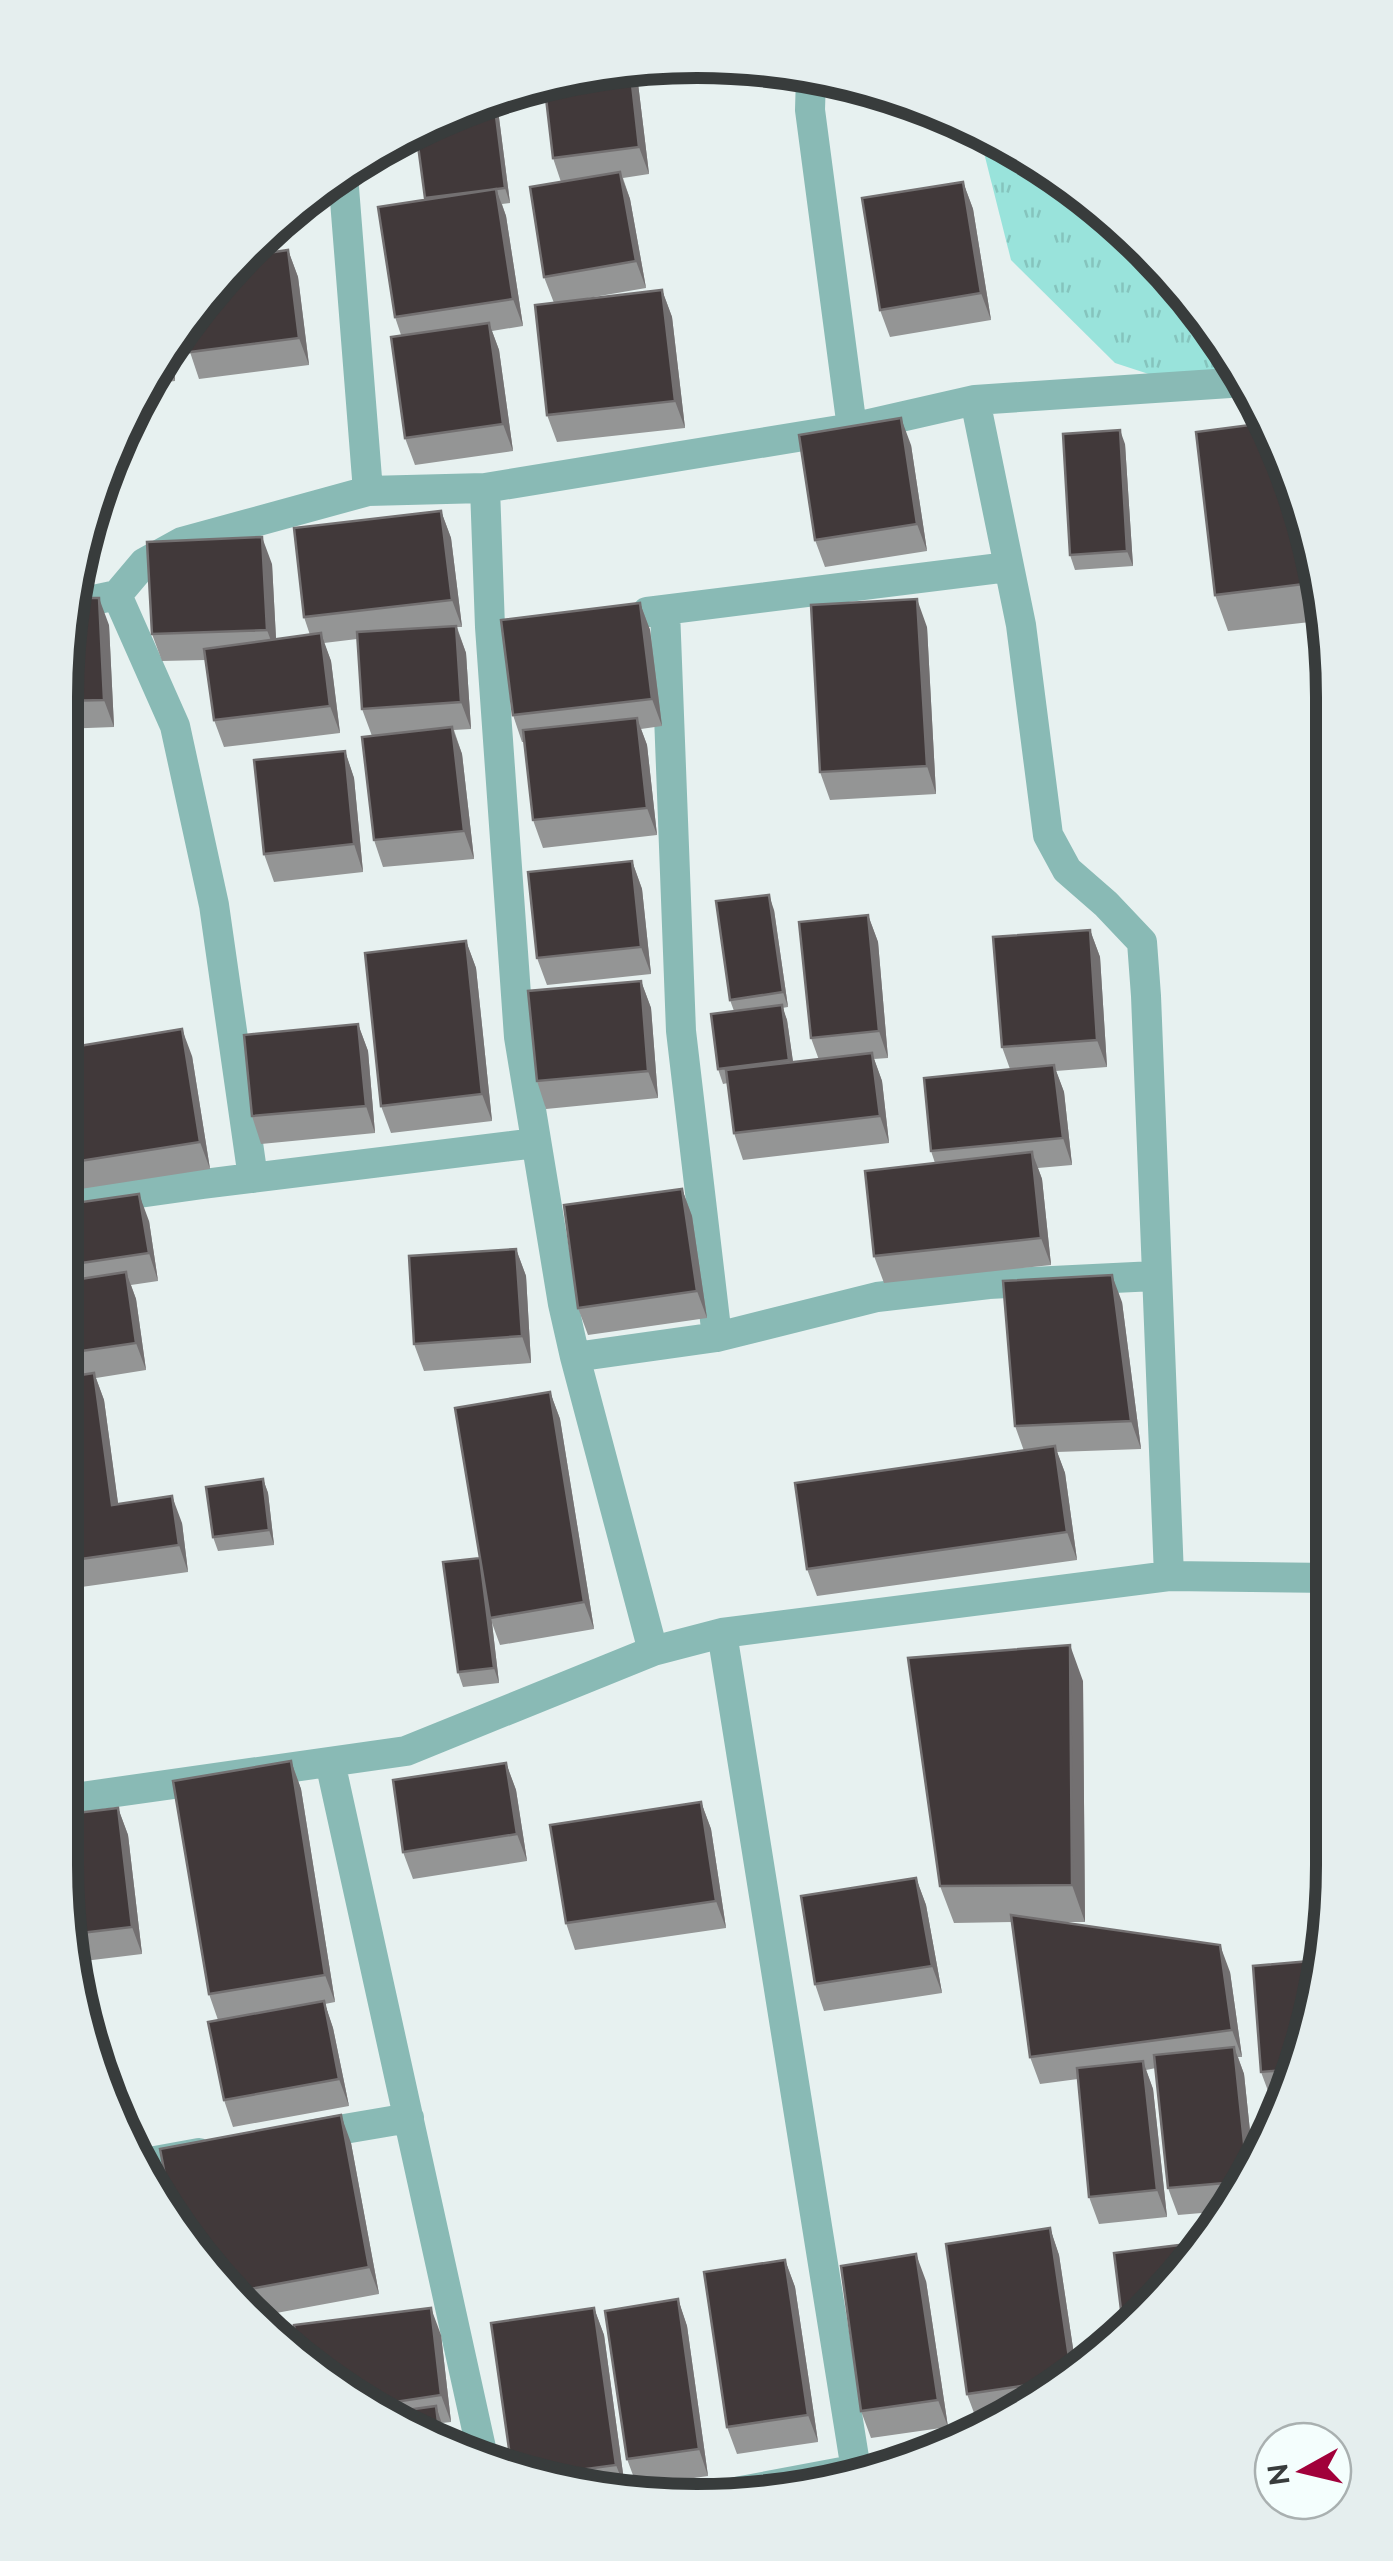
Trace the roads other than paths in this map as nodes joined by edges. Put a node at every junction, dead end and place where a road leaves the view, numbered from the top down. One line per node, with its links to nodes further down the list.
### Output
1 (811, 88): 5 (street)
2 (344, 188): 7 (street)
3 (1230, 383): 4 (street)
4 (975, 400): 5 (street); 8 (street)
5 (852, 428): 6 (street)
6 (486, 488): 7 (street); 13 (street)
7 (368, 491): 9 (street)
8 (1008, 567): 11 (street); 16 (street)
9 (117, 595): 10 (street); 14 (street)
10 (85, 602)
11 (665, 610): 12 (street); 17 (street)
12 (626, 614)
13 (536, 1143): 14 (street); 18 (street)
14 (252, 1178): 15 (street)
15 (78, 1202)
16 (1156, 1276): 17 (street); 19 (street)
17 (718, 1337): 18 (street)
18 (574, 1357): 22 (street)
19 (1169, 1576): 20 (street); 21 (street)
20 (1316, 1578)
21 (722, 1632): 22 (street); 32 (street)
22 (653, 1651): 23 (street)
23 (330, 1762): 24 (street); 25 (street)
24 (78, 1797)
25 (409, 2118): 26 (street); 29 (street)
26 (277, 2140)
27 (220, 2150): 28 (street)
28 (153, 2161)
29 (453, 2322): 30 (street); 31 (street)
30 (417, 2327)
31 (479, 2444)
32 (855, 2463)

